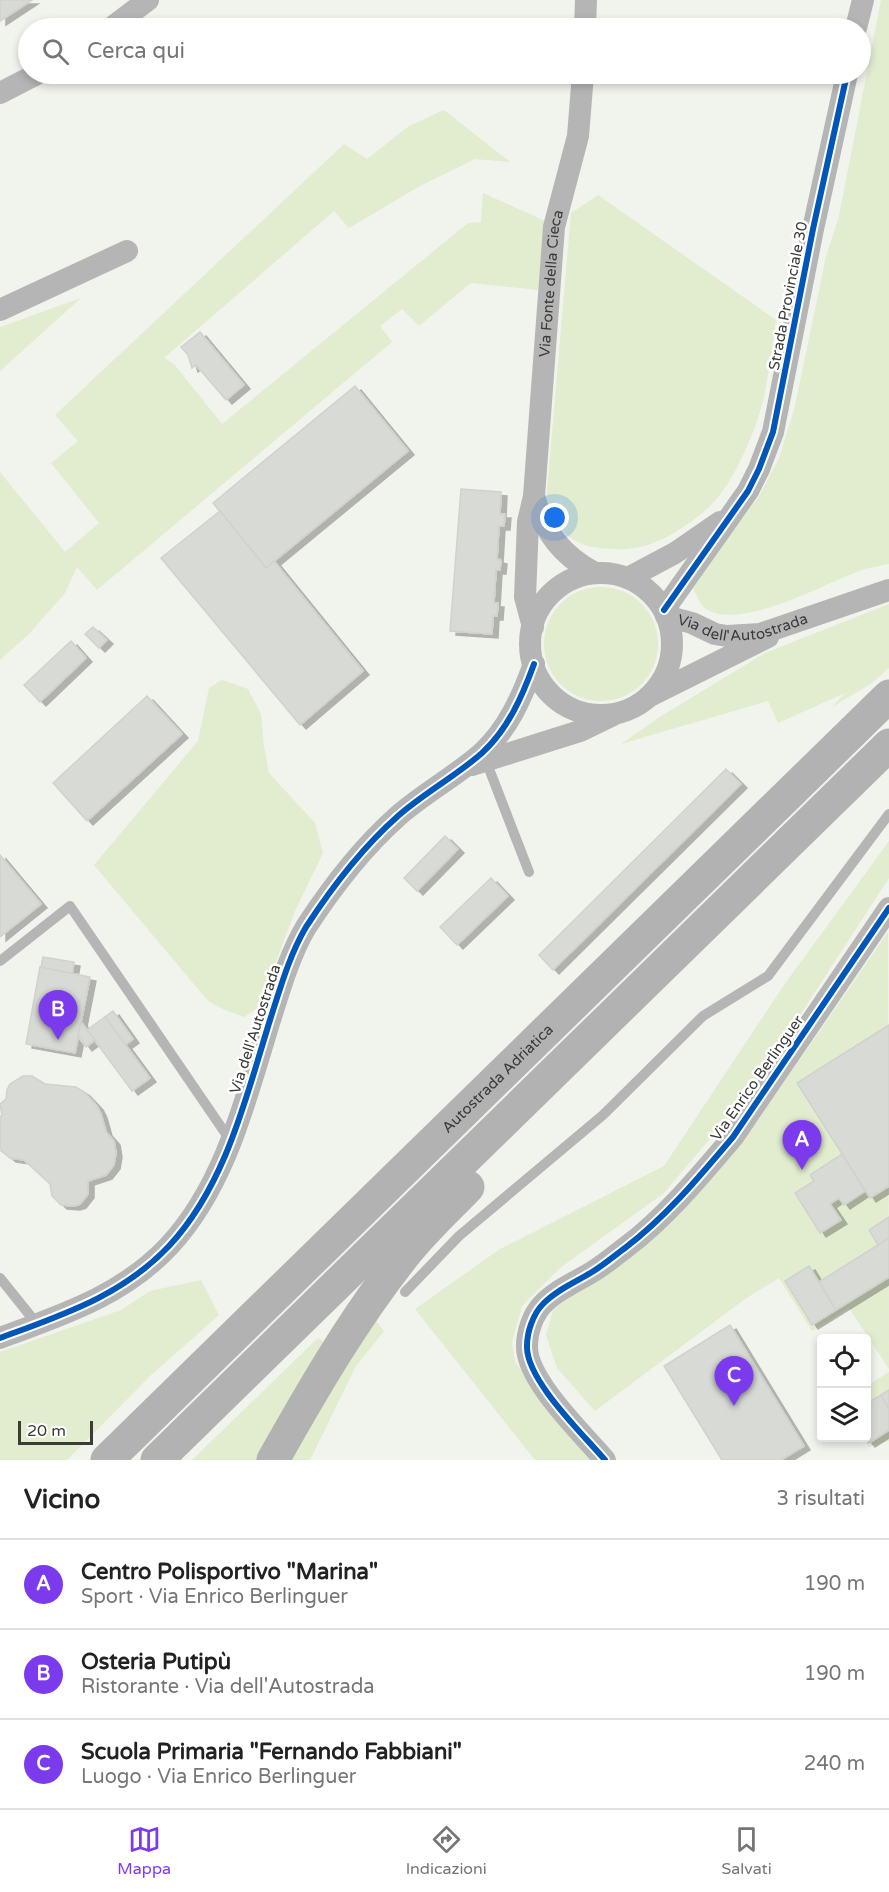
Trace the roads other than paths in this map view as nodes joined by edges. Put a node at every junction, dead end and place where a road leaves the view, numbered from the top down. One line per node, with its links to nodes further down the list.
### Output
1 (148, 0): 4 (street)
2 (586, 0): 5 (street)
3 (862, 0): 6 (street)
4 (124, 18)
5 (585, 18)
6 (858, 18)
7 (18, 84): 10 (street)
8 (582, 84): 13 (street, Via Fonte della Cieca)
9 (845, 84): 14 (street, Strada Provinciale 30)
10 (0, 93)
11 (127, 251): 12 (street)
12 (0, 310)
13 (534, 496): 15 (street, Via Fonte della Cieca); 20 (street, Via Fonte della Cieca)
14 (731, 515): 16 (street); 18 (street, Strada Provinciale 30)
15 (595, 573): 16 (street); 20 (street)
16 (628, 578): 18 (street)
17 (889, 590): 19 (street)
18 (665, 613): 19 (street, Via dell'Autostrada); 22 (street)
19 (798, 621): 22 (street, Via dell'Autostrada)
20 (533, 627): 21 (street)
21 (534, 664): 24 (street); 27 (street, Via dell'Autostrada)
22 (650, 696): 24 (street)
23 (889, 696): 38 (highway, Autostrada Adriatica)
24 (616, 713): 26 (street, Via dell'Autostrada)
25 (889, 745): 32 (highway)
26 (486, 761): 27 (street, Via dell'Autostrada); 29 (lane)
27 (462, 769): 33 (street, Via dell'Autostrada)
28 (889, 813): 35 (lane)
29 (529, 872)
30 (889, 908): 41 (street, Via Enrico Berlinguer)
31 (0, 961): 33 (lane)
32 (662, 967): 39 (highway); 40 (highway)
33 (231, 1140): 36 (street, Via dell'Autostrada)
34 (0, 1278): 36 (lane)
35 (405, 1292)
36 (37, 1324): 37 (street, Via dell'Autostrada)
37 (0, 1338)
38 (107, 1460)
39 (157, 1460)
40 (273, 1460)
41 (605, 1460)

